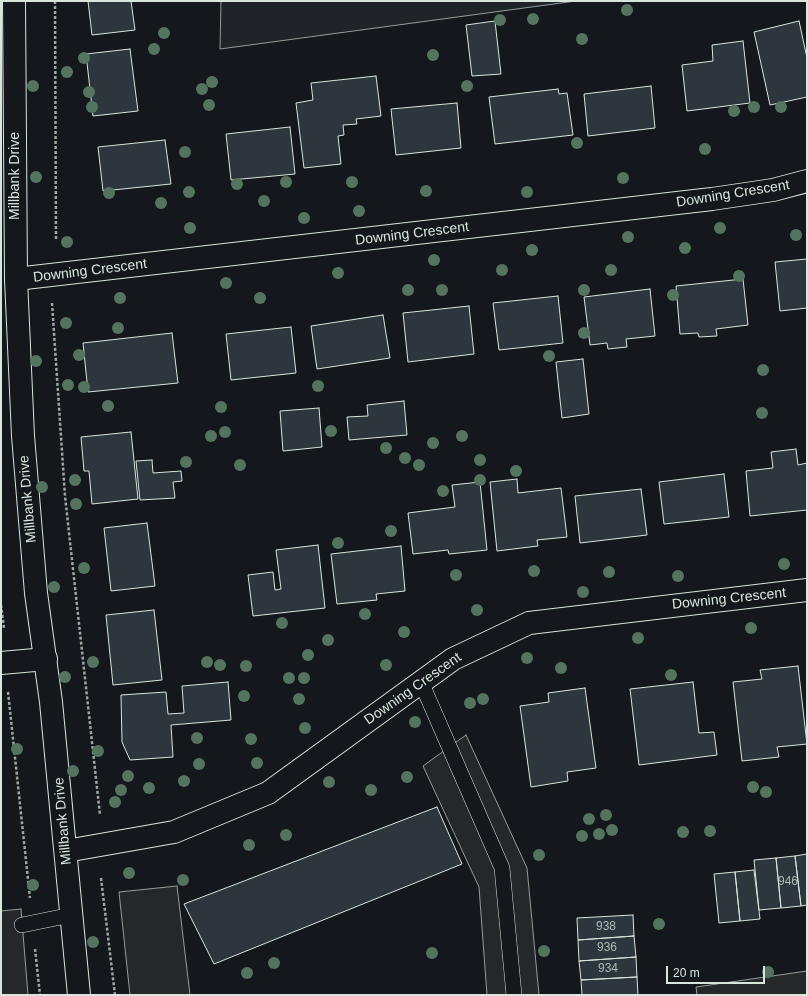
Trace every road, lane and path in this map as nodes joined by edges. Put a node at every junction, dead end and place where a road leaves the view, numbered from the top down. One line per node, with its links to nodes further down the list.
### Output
1 (14, 1): 5 (street, Millbank Drive)
2 (55, 1): 4 (path)
3 (807, 181): 5 (street, Downing Crescent)
4 (56, 241)
5 (16, 279): 10 (street, Millbank Drive)
6 (52, 302): 14 (path)
7 (807, 590): 12 (street, Downing Crescent)
8 (1, 604): 9 (path)
9 (4, 628)
10 (46, 659): 11 (street); 15 (street, Millbank Drive)
11 (1, 663)
12 (421, 682): 15 (street, Downing Crescent); 22 (lane)
13 (8, 692): 18 (path)
14 (100, 816)
15 (66, 851): 17 (street, Millbank Drive)
16 (101, 878): 21 (path)
17 (71, 915): 18 (lane); 20 (street, Millbank Drive)
18 (27, 924): 19 (path)
19 (40, 995)
20 (79, 995)
21 (115, 995)
22 (514, 995)

